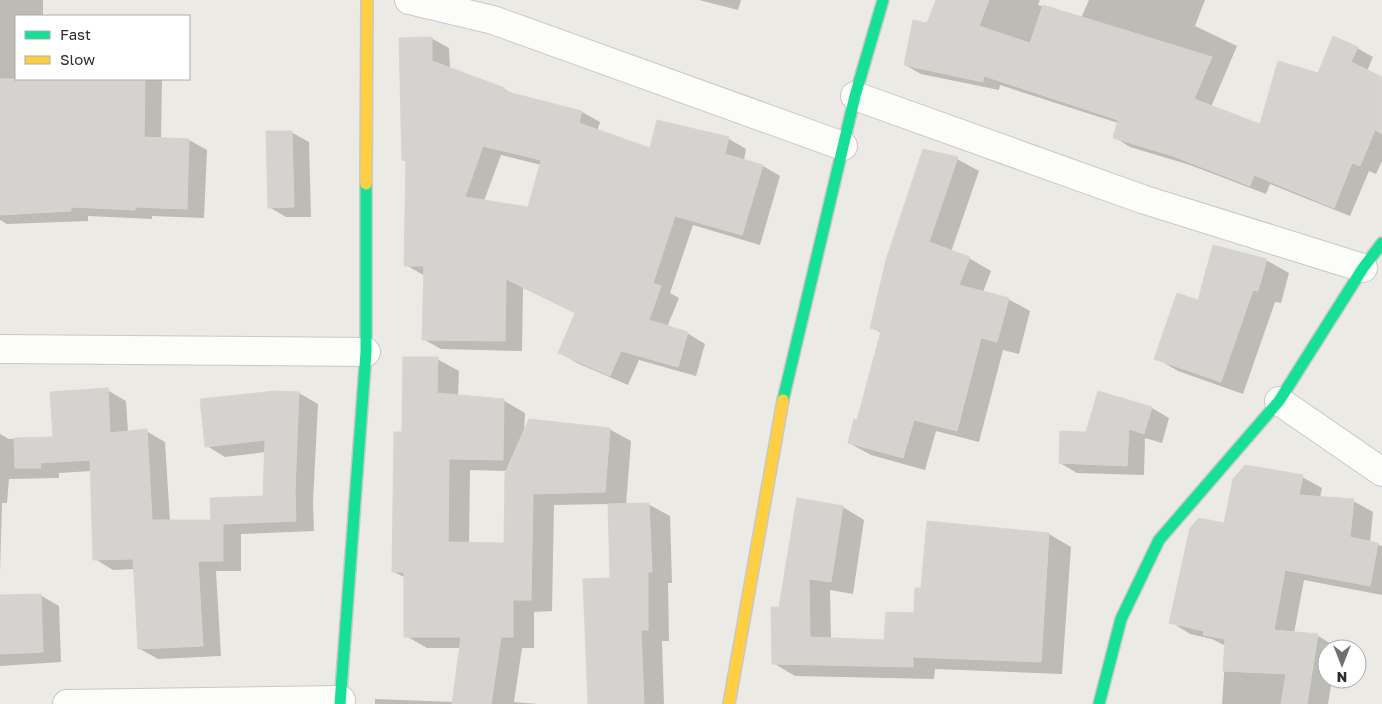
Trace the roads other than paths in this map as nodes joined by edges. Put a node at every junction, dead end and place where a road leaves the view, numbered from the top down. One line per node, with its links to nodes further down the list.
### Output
1 (368, 0): 9 (street)
2 (408, 0): 5 (street)
3 (883, 0): 4 (street)
4 (855, 96): 5 (street); 7 (street)
5 (843, 146): 14 (street)
6 (1382, 243): 7 (street)
7 (1362, 268): 10 (street)
8 (0, 349): 9 (street)
9 (366, 352): 12 (street)
10 (1279, 401): 11 (street); 15 (street)
11 (1382, 472)
12 (340, 702): 13 (street)
13 (67, 704)
14 (728, 704)
15 (1099, 704)

